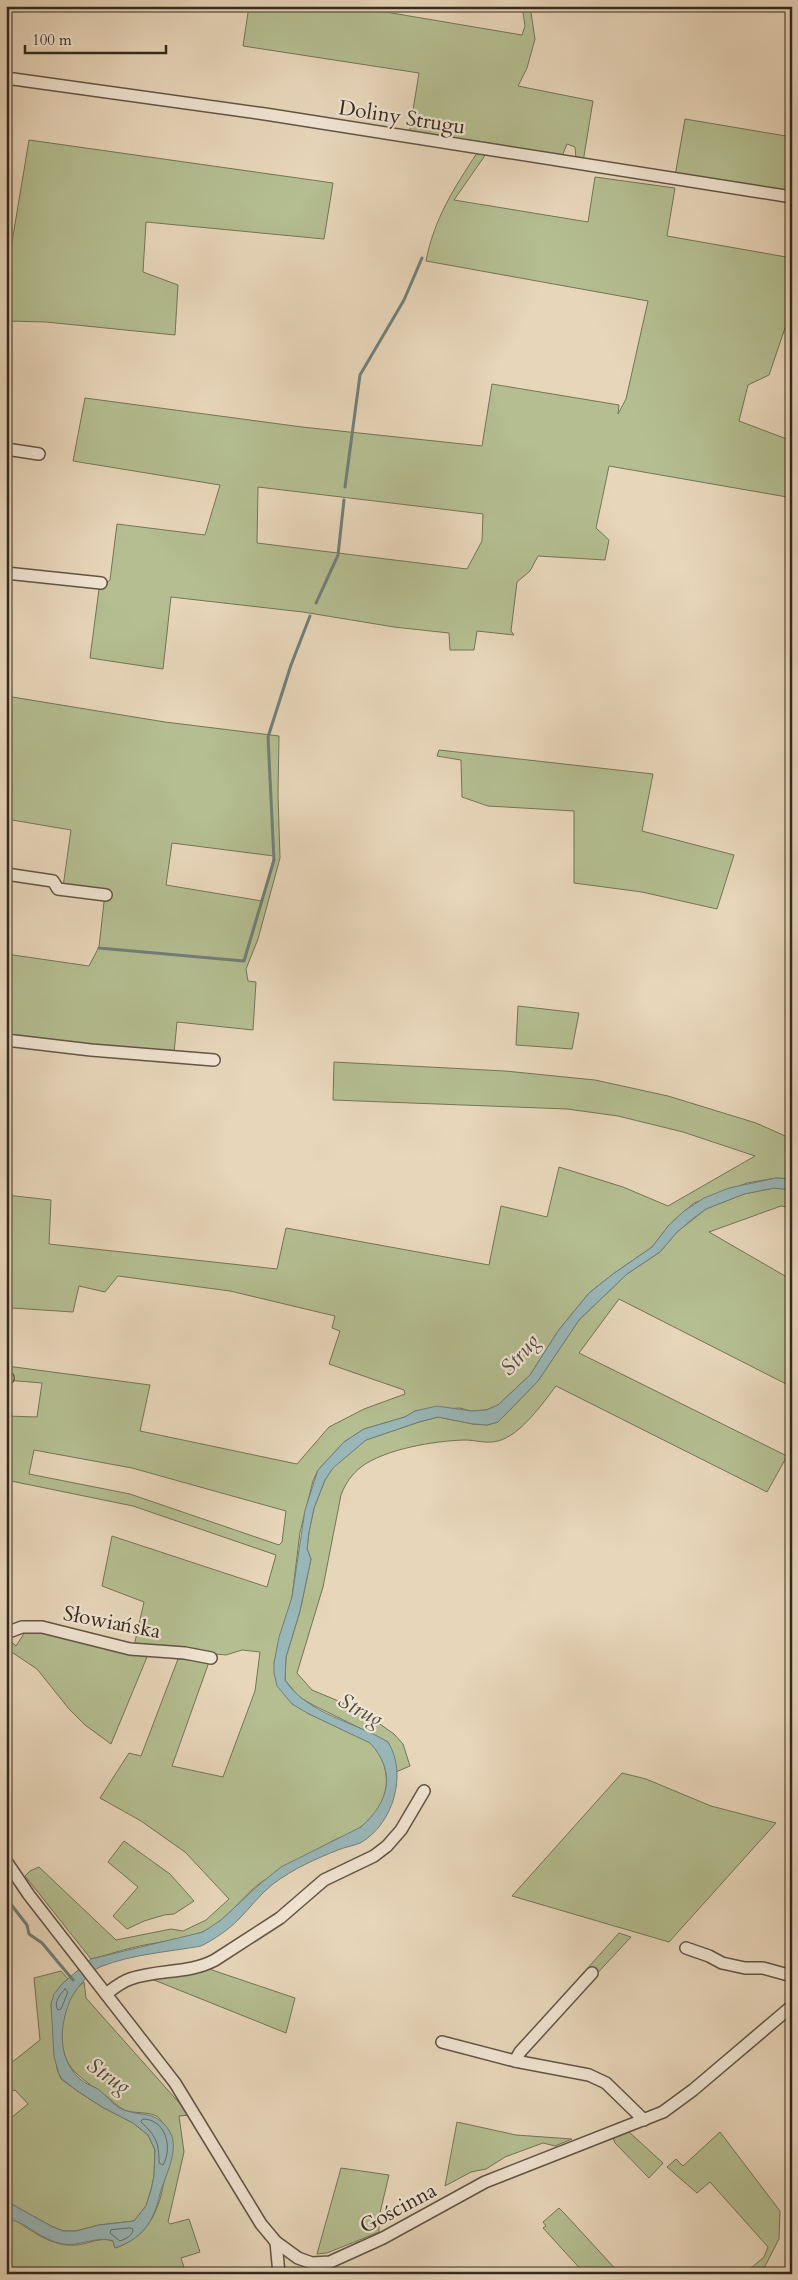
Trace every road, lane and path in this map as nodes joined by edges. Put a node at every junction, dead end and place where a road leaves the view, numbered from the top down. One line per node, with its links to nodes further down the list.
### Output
1 (6, 78): 2 (street, Doliny Strugu)
2 (792, 197)
3 (6, 449): 4 (street)
4 (39, 454)
5 (6, 573): 6 (street)
6 (100, 583)
7 (6, 874): 8 (street)
8 (106, 895)
9 (6, 1040): 10 (street)
10 (214, 1060)
11 (6, 1633): 12 (street, Słowiańska)
12 (211, 1658)
13 (424, 1791): 18 (street)
14 (6, 1861): 18 (street, Gościnna)
15 (686, 1948): 17 (street)
16 (592, 1973): 21 (street)
17 (792, 1976)
18 (104, 1990): 23 (street, Gościnna)
19 (792, 2006): 22 (street, Gościnna)
20 (442, 2042): 21 (street)
21 (515, 2060): 22 (street)
22 (644, 2120): 23 (street, Gościnna)
23 (276, 2242): 24 (street)
24 (279, 2274)

